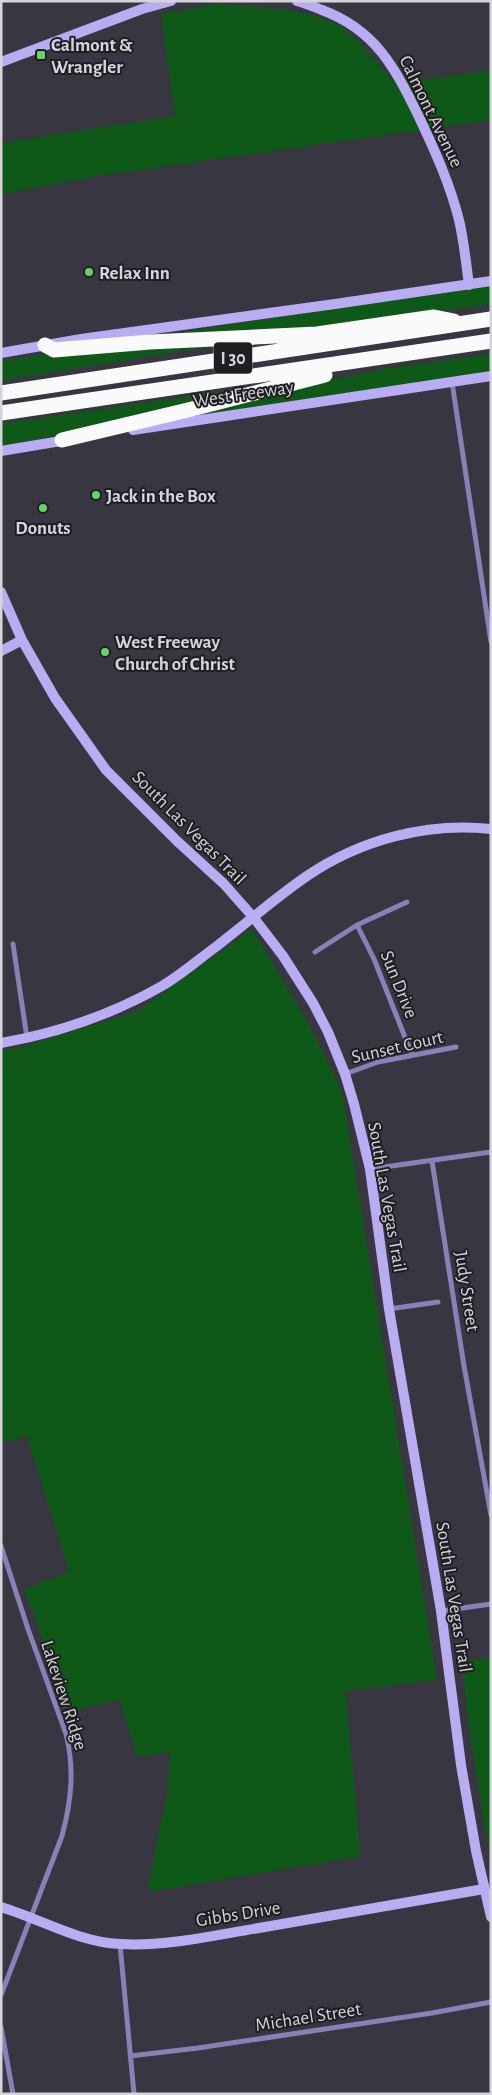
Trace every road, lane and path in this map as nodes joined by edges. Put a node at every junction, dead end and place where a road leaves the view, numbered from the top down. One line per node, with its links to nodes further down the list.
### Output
1 (171, 1): 3 (main road)
2 (300, 2): 5 (main road, Calmont Avenue)
3 (1, 62)
4 (491, 281): 5 (main road)
5 (469, 285): 9 (main road)
6 (491, 319): 7 (highway, West Freeway / I 30)
7 (466, 323): 9 (highway); 14 (highway, West Freeway / I 30)
8 (491, 341): 11 (highway, West Freeway / I 30)
9 (45, 345): 10 (main road)
10 (1, 352)
11 (377, 358): 15 (highway, West Freeway / I 30); 16 (highway)
12 (491, 376): 13 (main road, West Freeway)
13 (452, 382): 16 (main road, West Freeway); 20 (street)
14 (1, 393)
15 (1, 413)
16 (62, 440): 17 (main road, West Freeway)
17 (1, 451)
18 (1, 592): 19 (main road, South Las Vegas Trail)
19 (22, 640): 21 (main road); 24 (main road, South Las Vegas Trail)
20 (491, 642)
21 (1, 652)
22 (491, 829): 24 (main road)
23 (406, 902): 25 (street)
24 (254, 918): 28 (main road); 32 (main road, South Las Vegas Trail)
25 (357, 925): 27 (street); 31 (street, Sun Drive)
26 (13, 944): 28 (street)
27 (315, 952)
28 (27, 1038): 29 (main road)
29 (1, 1043)
30 (456, 1048): 31 (street, Sunset Court)
31 (412, 1055): 32 (street, Sunset Court)
32 (344, 1074): 35 (main road, South Las Vegas Trail)
33 (491, 1152): 34 (street)
34 (432, 1161): 35 (street); 38 (street, Judy Street)
35 (370, 1169): 37 (main road, South Las Vegas Trail)
36 (438, 1302): 37 (street)
37 (389, 1310): 41 (main road, South Las Vegas Trail)
38 (491, 1515)
39 (1, 1546): 45 (street, Lakeview Ridge)
40 (491, 1604): 41 (street)
41 (441, 1612): 42 (main road, South Las Vegas Trail)
42 (484, 1889): 44 (main road, South Las Vegas Trail); 46 (main road, Gibbs Drive)
43 (1, 1907): 45 (main road, Gibbs Drive)
44 (491, 1917)
45 (31, 1918): 46 (main road, Gibbs Drive); 47 (street, Lakeview Ridge)
46 (120, 1944): 50 (street)
47 (1, 1995)
48 (491, 2002): 50 (street, Michael Street)
49 (1, 2027): 51 (street)
50 (130, 2056): 52 (street)
51 (13, 2094)
52 (134, 2094)

